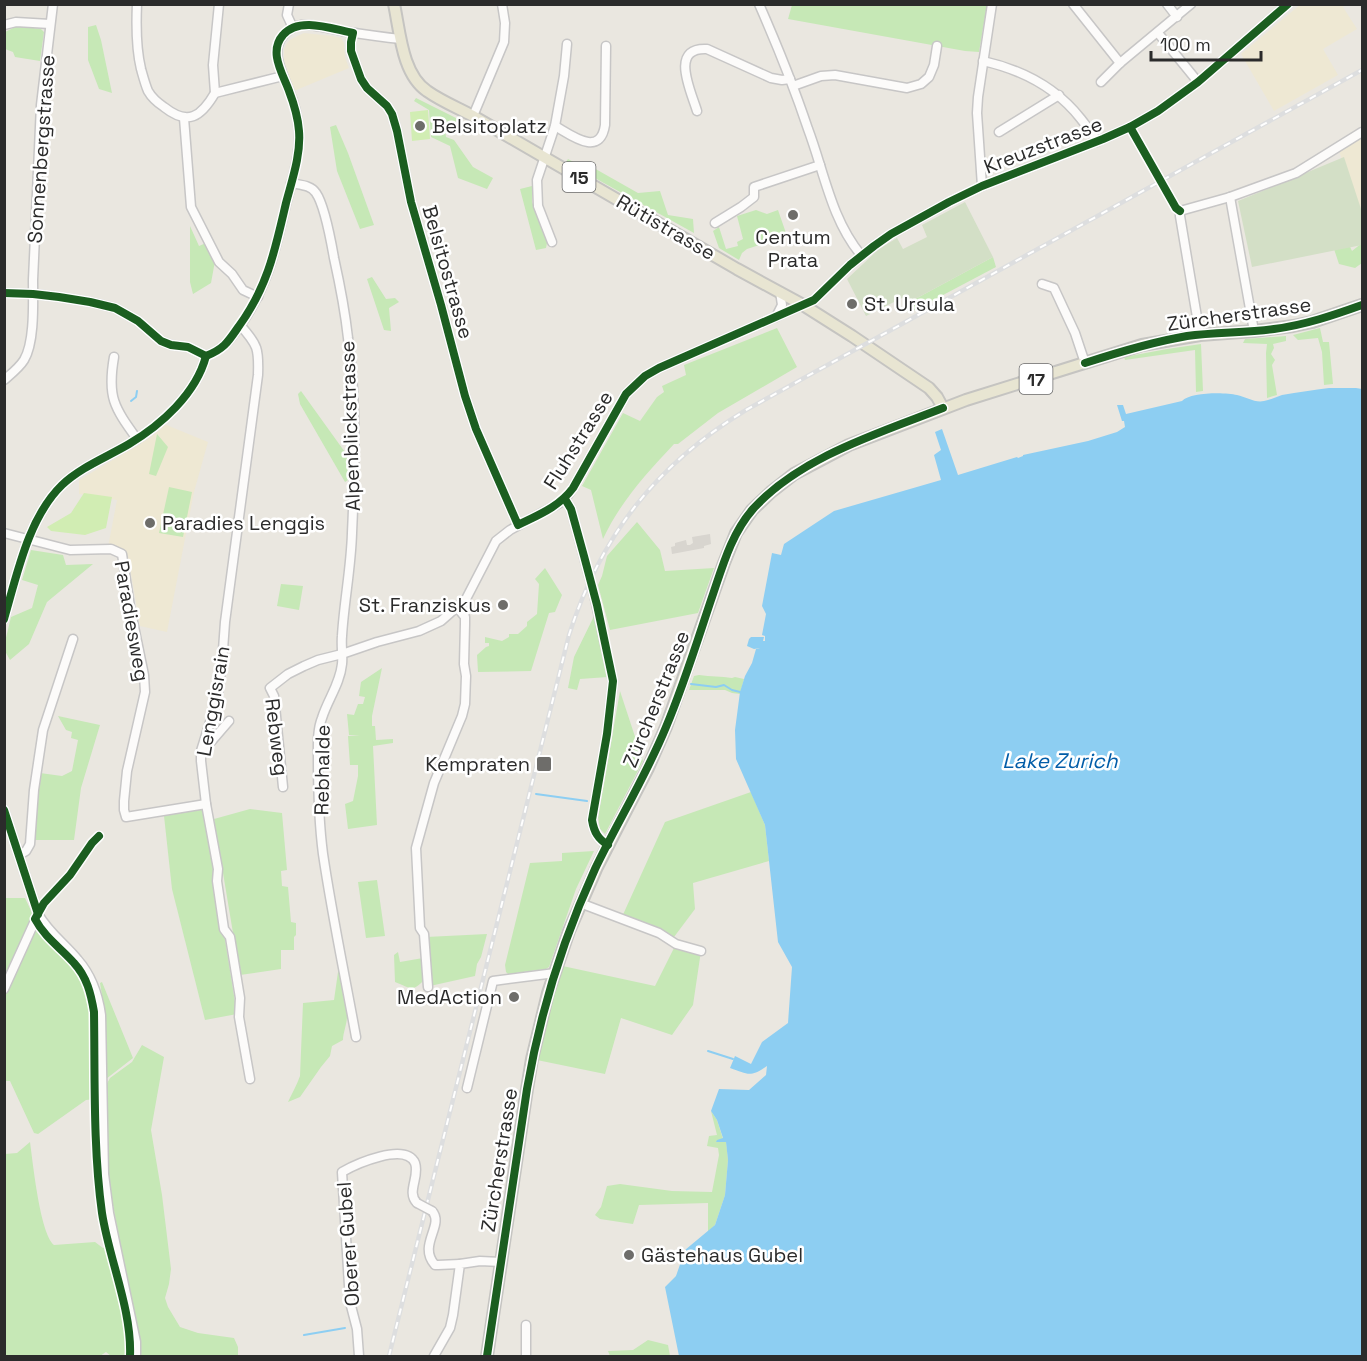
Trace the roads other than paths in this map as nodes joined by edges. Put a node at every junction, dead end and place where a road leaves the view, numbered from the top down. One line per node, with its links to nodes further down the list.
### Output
1 (53, 4): 14 (street, Sonnenbergstrasse)
2 (136, 4): 33 (street)
3 (219, 4): 29 (street)
4 (289, 4): 16 (street)
5 (394, 4): 19 (main road, Rütistrasse / 15)
6 (502, 4): 32 (street)
7 (759, 4): 26 (street)
8 (992, 4): 23 (street)
9 (1073, 4): 24 (street)
10 (1167, 4): 13 (street)
11 (1191, 4): 13 (street)
12 (1288, 4): 28 (street, Kreuzstrasse)
13 (1177, 16): 18 (street)
14 (50, 24): 15 (street); 49 (street, Sonnenbergstrasse)
15 (4, 26)
16 (293, 27): 17 (street); 25 (street)
17 (353, 33): 19 (street); 64 (street, Belsitostrasse)
18 (1158, 33): 24 (street); 28 (street)
19 (401, 39): 32 (main road, Rütistrasse / 15)
20 (567, 44): 34 (street)
21 (606, 46): 34 (street)
22 (938, 46): 26 (street)
23 (983, 61): 30 (street); 41 (street)
24 (1120, 63): 27 (street)
25 (283, 76): 29 (street); 40 (street)
26 (791, 82): 31 (street); 39 (street)
27 (1101, 82)
28 (1198, 82): 37 (street, Kreuzstrasse)
29 (215, 93): 33 (street)
30 (1059, 95): 35 (street); 37 (street)
31 (697, 111)
32 (473, 116): 38 (main road, Rütistrasse / 15)
33 (184, 118): 50 (street)
34 (555, 126): 38 (street)
35 (999, 132)
36 (1362, 132): 42 (street)
37 (1097, 142): 41 (street, Kreuzstrasse)
38 (546, 157): 44 (street); 47 (main road, Rütistrasse / 15)
39 (820, 165): 43 (street); 45 (street)
40 (291, 183): 50 (street); 70 (street, Alpenblickstrasse)
41 (982, 186): 45 (street, Kreuzstrasse)
42 (1230, 197): 55 (street); 56 (street)
43 (714, 223)
44 (552, 242)
45 (861, 255): 52 (street, Kreuzstrasse)
46 (1042, 284): 59 (street)
47 (780, 292): 52 (main road, Rütistrasse / 15); 53 (street)
48 (4, 293): 49 (street)
49 (33, 294): 57 (street); 60 (street, Sonnenbergstrasse)
50 (258, 297): 54 (street)
51 (1362, 305): 55 (main road, Zürcherstrasse / 17)
52 (803, 306): 53 (street, Fluhstrasse); 61 (main road, Rütistrasse / 15)
53 (776, 318): 63 (street, Fluhstrasse)
54 (240, 325): 57 (street); 72 (street, Lenggisrain)
55 (1254, 331): 56 (main road, Zürcherstrasse / 17)
56 (1200, 335): 59 (main road, Zürcherstrasse / 17)
57 (206, 356): 62 (street)
58 (114, 357): 62 (street)
59 (1085, 363): 61 (main road, Zürcherstrasse / 17)
60 (4, 381)
61 (943, 408): 76 (main road, Zürcherstrasse / 17)
62 (137, 439): 66 (street)
63 (565, 499): 64 (street, Fluhstrasse); 76 (street, bridge)
64 (518, 525): 67 (street, Fluhstrasse)
65 (4, 533): 66 (street, Paradiesweg)
66 (29, 540): 68 (street); 74 (street, Paradiesweg)
67 (458, 607): 70 (street); 82 (street)
68 (4, 619)
69 (73, 639): 77 (street)
70 (342, 654): 73 (street, Rebweg); 84 (street, Rebhalde)
71 (229, 721): 72 (street)
72 (201, 751): 74 (street, Lenggisrain)
73 (284, 787)
74 (206, 804): 85 (street, Lenggisrain)
75 (4, 810): 77 (street)
76 (608, 845): 78 (main road, Zürcherstrasse / 17)
77 (19, 855): 79 (street)
78 (580, 903): 80 (street); 81 (main road, Zürcherstrasse / 17)
79 (38, 914): 83 (street); 90 (street)
80 (701, 951)
81 (555, 973): 86 (street); 87 (main road, Zürcherstrasse / 17)
82 (429, 987)
83 (4, 989)
84 (356, 1037)
85 (249, 1079)
86 (467, 1088)
87 (501, 1262): 88 (street, Oberer Gubel); 93 (main road, Zürcherstrasse / 17)
88 (460, 1263): 91 (street, Oberer Gubel, bridge); 92 (street)
89 (526, 1325): 94 (street)
90 (136, 1356)
91 (359, 1356)
92 (434, 1356)
93 (487, 1356)
94 (526, 1356)

